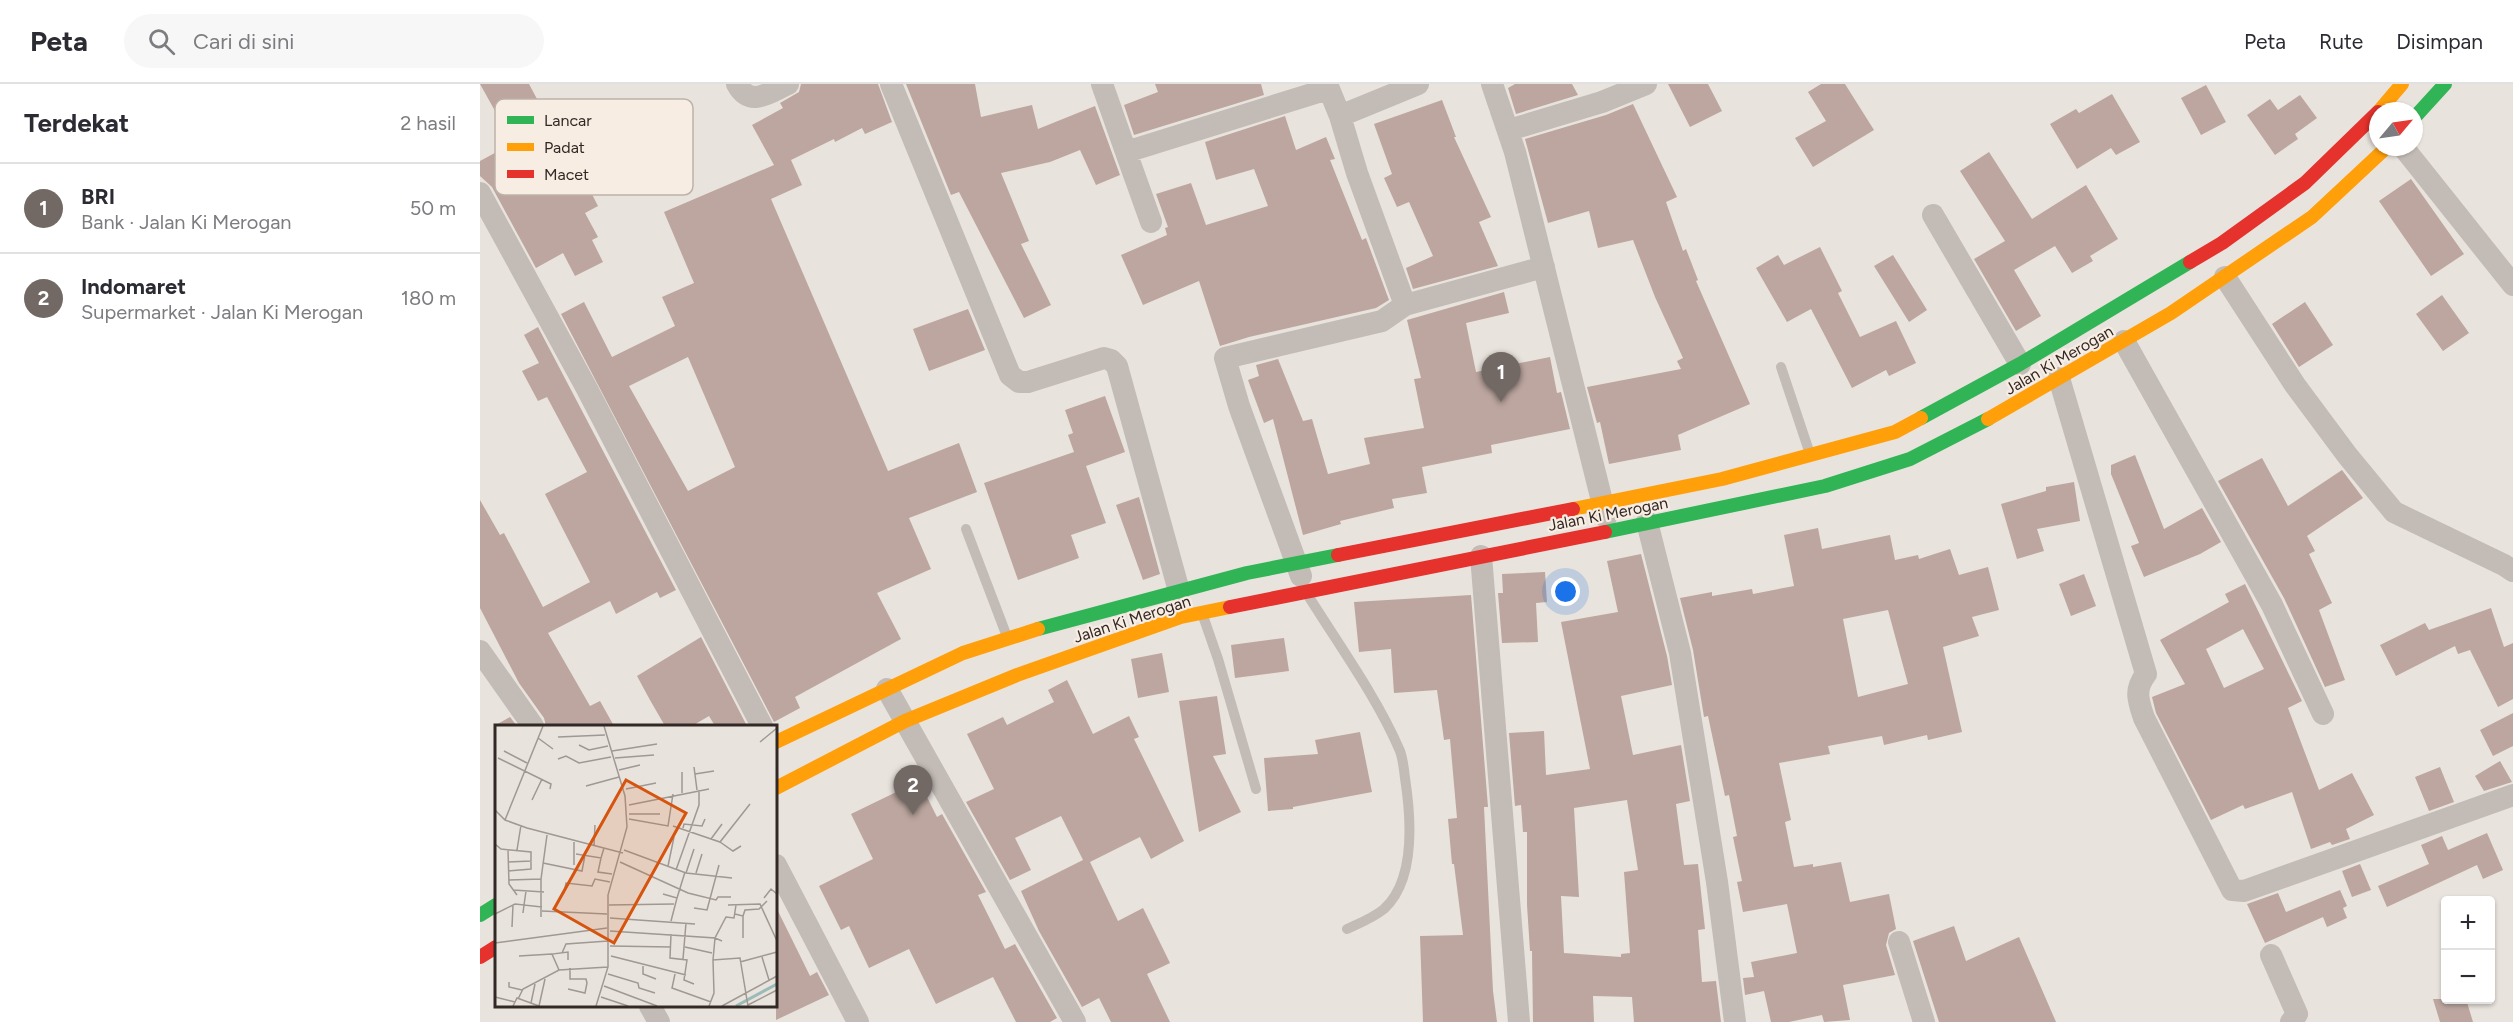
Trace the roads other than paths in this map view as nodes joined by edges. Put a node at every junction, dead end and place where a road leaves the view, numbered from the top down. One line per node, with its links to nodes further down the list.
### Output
1 (737, 84): 2 (street)
2 (788, 84)
3 (891, 84): 38 (street)
4 (1102, 84): 16 (street)
5 (1418, 84): 13 (street)
6 (1492, 84): 15 (street)
7 (1646, 84): 15 (street)
8 (2402, 84): 11 (highway, Jalan Ki Merogan)
9 (2445, 84): 12 (highway)
10 (1328, 86): 13 (street); 16 (street)
11 (2386, 102)
12 (2423, 108)
13 (1340, 116): 25 (street)
14 (2369, 120): 27 (highway, Jalan Ki Merogan)
15 (1509, 130): 22 (street)
16 (1126, 152): 21 (street)
17 (2377, 156): 23 (highway, Jalan Ki Merogan)
18 (2410, 156): 24 (street)
19 (480, 193): 47 (street)
20 (1933, 215): 27 (street)
21 (1151, 222)
22 (1544, 267): 25 (street); 31 (street)
23 (2225, 277): 26 (highway, Jalan Ki Merogan); 37 (street)
24 (2513, 285)
25 (1405, 305): 36 (street)
26 (2124, 341): 29 (highway, Jalan Ki Merogan); 44 (street)
27 (2020, 364): 30 (highway, Jalan Ki Merogan)
28 (1781, 367): 30 (lane)
29 (2059, 378): 32 (highway, Jalan Ki Merogan); 51 (street)
30 (1811, 457): 31 (highway, Jalan Ki Merogan)
31 (1604, 503): 34 (street); 36 (highway, Jalan Ki Merogan)
32 (1647, 522): 34 (highway, Jalan Ki Merogan); 65 (street)
33 (966, 529): 41 (lane)
34 (1608, 530): 35 (highway, Jalan Ki Merogan)
35 (1481, 556): 39 (highway, Jalan Ki Merogan); 64 (street)
36 (1296, 562): 38 (highway, Jalan Ki Merogan); 39 (street)
37 (2513, 571)
38 (1179, 591): 41 (highway, Jalan Ki Merogan)
39 (1306, 591): 40 (highway, Jalan Ki Merogan); 55 (lane)
40 (1202, 613): 45 (highway, Jalan Ki Merogan); 50 (lane)
41 (1007, 637): 43 (highway, Jalan Ki Merogan)
42 (480, 651): 46 (street)
43 (887, 689): 45 (street); 48 (highway, Jalan Ki Merogan)
44 (2322, 714)
45 (905, 721): 49 (highway, Jalan Ki Merogan); 63 (street)
46 (532, 725)
47 (761, 725)
48 (777, 742)
49 (777, 787)
50 (1256, 789)
51 (2513, 795)
52 (777, 867): 62 (street)
53 (495, 907): 54 (highway)
54 (480, 915)
55 (1347, 929)
56 (1899, 942): 66 (street)
57 (495, 948): 59 (highway)
58 (2271, 955): 67 (street)
59 (480, 957)
60 (651, 1007): 61 (street)
61 (659, 1022)
62 (858, 1022)
63 (1075, 1022)
64 (1519, 1022)
65 (1735, 1022)
66 (1924, 1022)
67 (2291, 1022)

